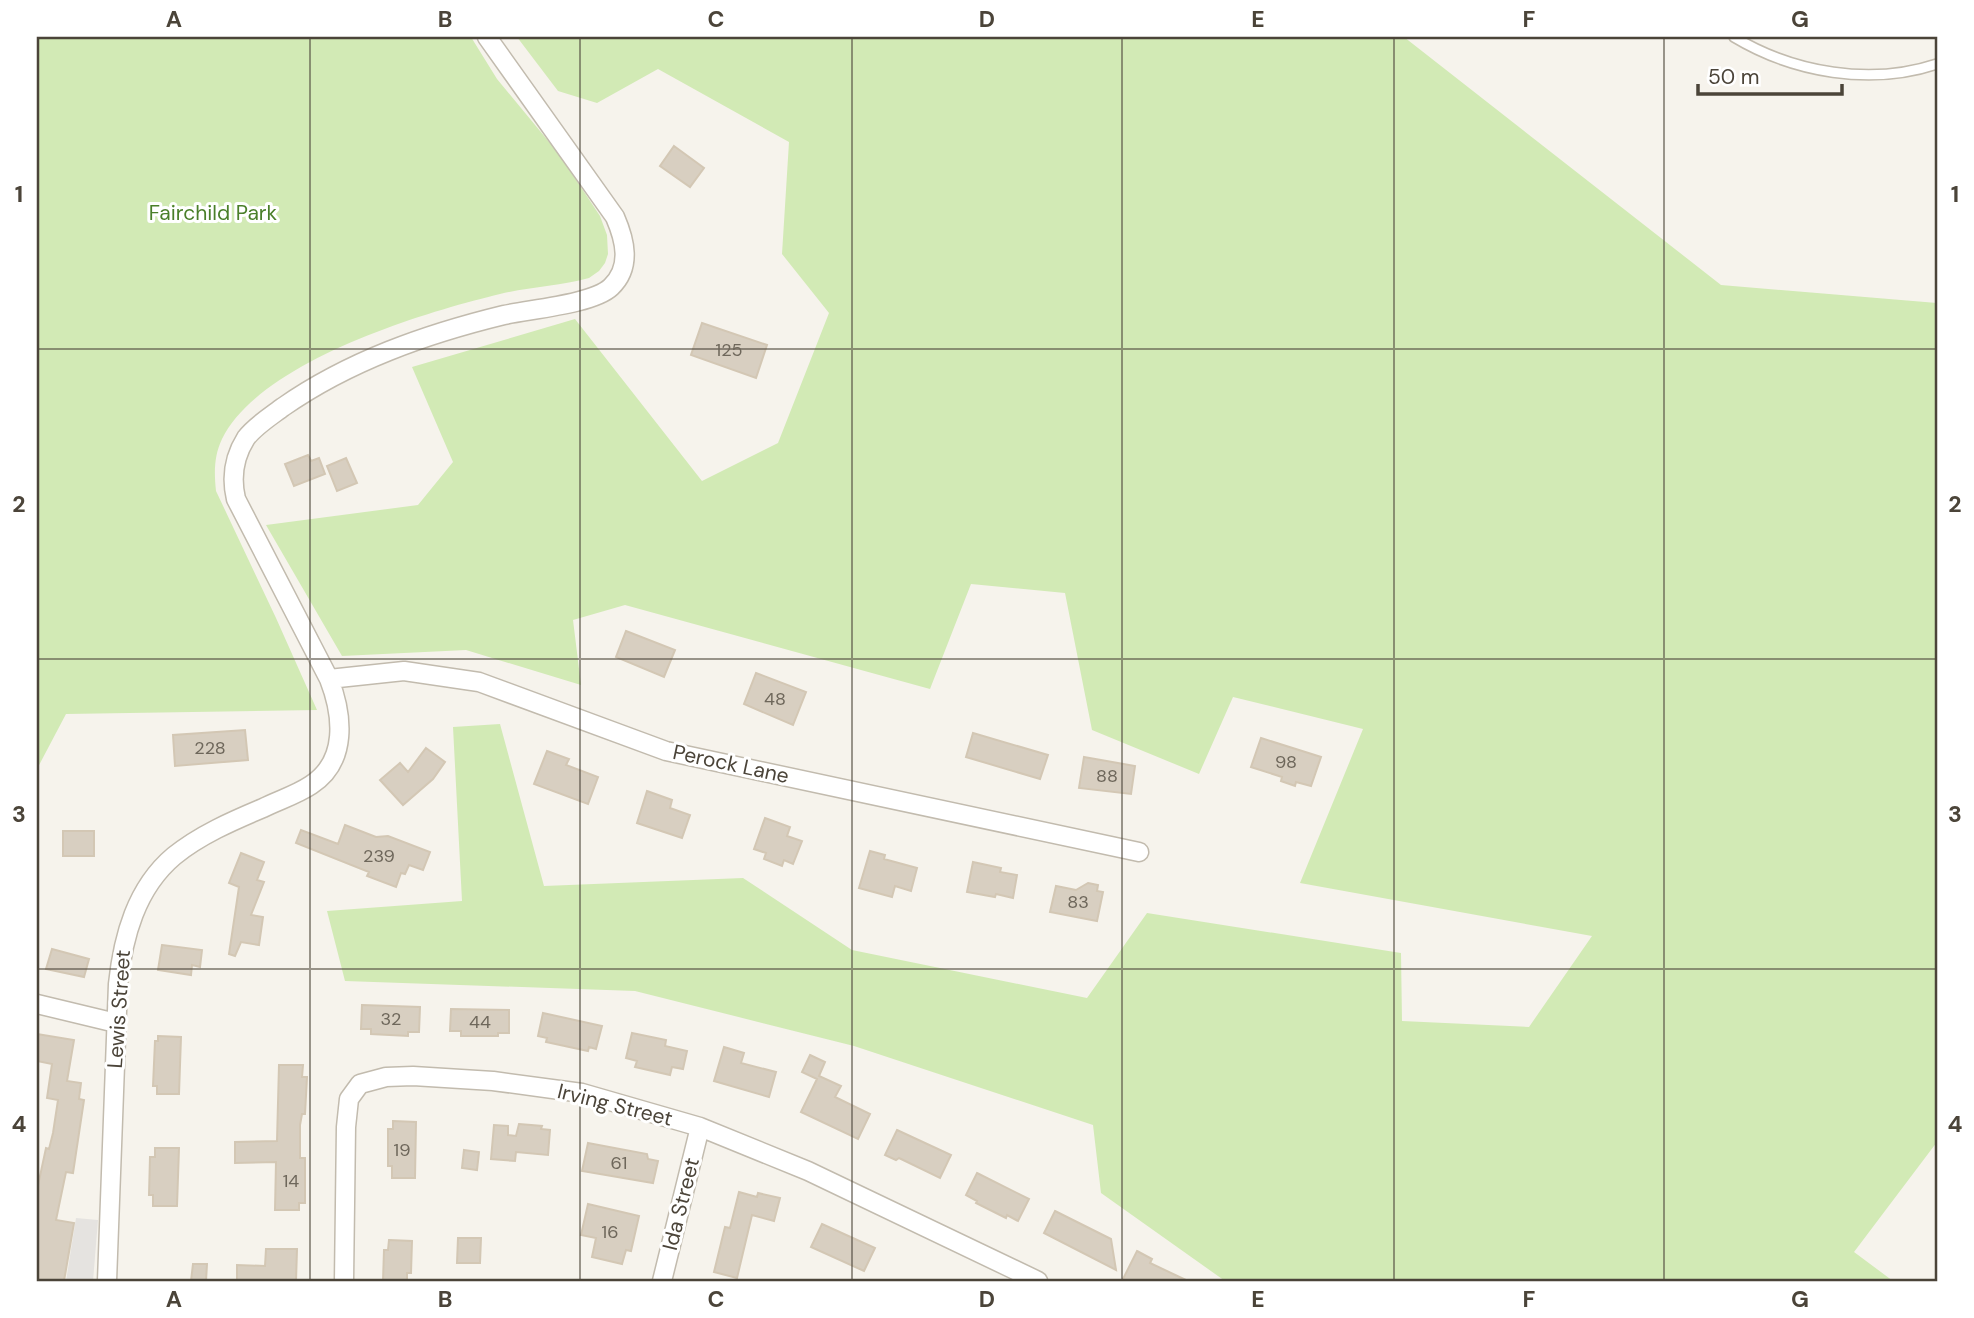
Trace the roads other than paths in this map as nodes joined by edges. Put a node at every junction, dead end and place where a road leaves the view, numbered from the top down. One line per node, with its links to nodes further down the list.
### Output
1 (487, 37): 4 (street, Lewis Street)
2 (1734, 37): 3 (lane)
3 (1937, 64)
4 (329, 679): 5 (street, Perock Lane); 7 (street, Lewis Street)
5 (1139, 852)
6 (37, 1004): 7 (street)
7 (116, 1023): 9 (street, Lewis Street)
8 (700, 1127): 10 (street, Irving Street); 11 (street, Ida Street); 12 (street, Irving Street)
9 (107, 1281)
10 (344, 1281)
11 (662, 1281)
12 (1038, 1281)

